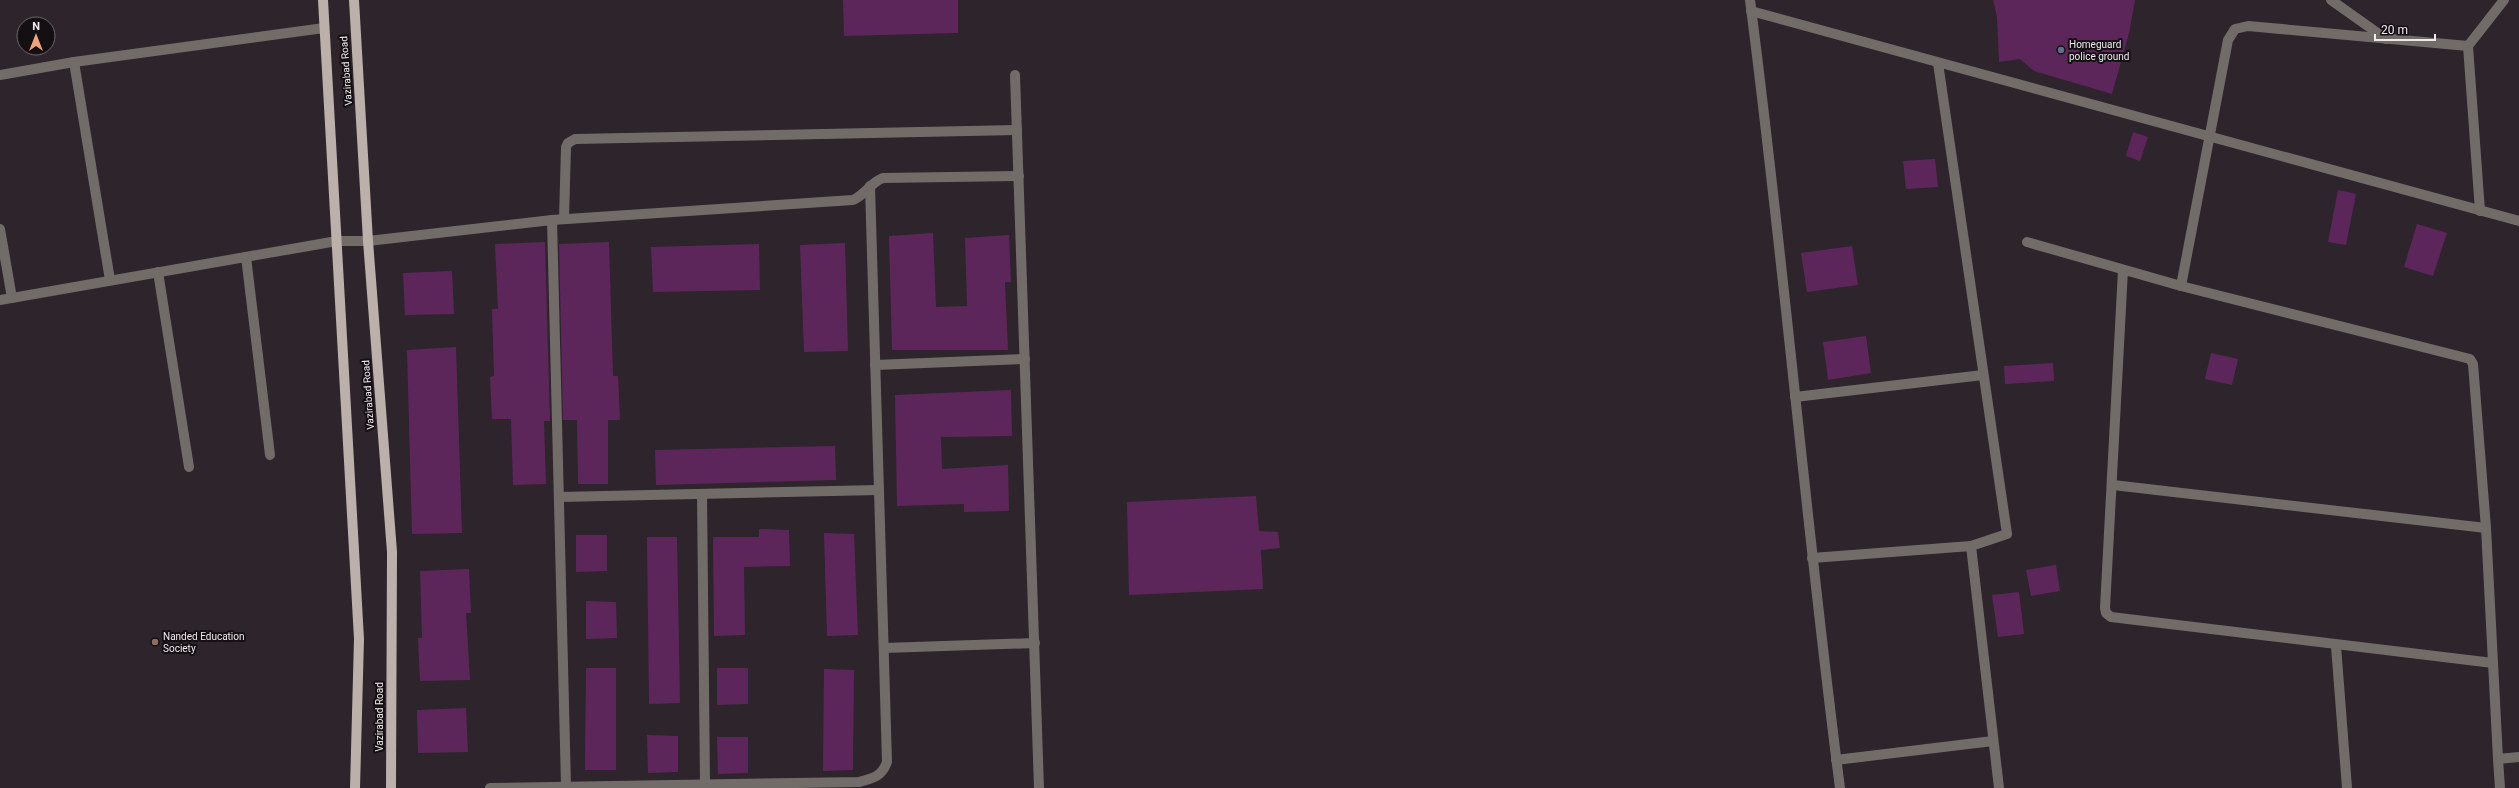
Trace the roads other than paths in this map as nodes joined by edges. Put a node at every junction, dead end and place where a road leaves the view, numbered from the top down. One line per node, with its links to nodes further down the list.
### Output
1 (323, 0): 7 (main road, Vazirabad Road)
2 (354, 0): 24 (main road, Vazirabad Road)
3 (1750, 0): 6 (street)
4 (2331, 0): 8 (street)
5 (2504, 0): 9 (street)
6 (1751, 12): 11 (street); 36 (street)
7 (324, 28): 10 (street); 23 (main road, Vazirabad Road)
8 (2386, 39): 9 (street); 15 (street)
9 (2468, 46): 18 (street)
10 (74, 62): 12 (street); 29 (street)
11 (1938, 63): 15 (street); 35 (street)
12 (0, 75)
13 (1015, 75): 14 (street)
14 (1017, 130): 16 (street); 19 (street)
15 (2209, 138): 18 (street); 30 (street)
16 (1019, 176): 17 (street); 33 (street)
17 (870, 186): 19 (street); 34 (street)
18 (2480, 211): 21 (street)
19 (564, 219): 20 (street)
20 (552, 220): 24 (street); 42 (street)
21 (2519, 221)
22 (0, 229): 31 (street)
23 (337, 241): 24 (street); 26 (street); 56 (main road, Vazirabad Road)
24 (368, 241): 57 (main road, Vazirabad Road)
25 (2026, 242): 27 (street)
26 (246, 257): 28 (street); 37 (street)
27 (2123, 270): 30 (street); 39 (street)
28 (158, 272): 29 (street); 38 (street)
29 (110, 280): 31 (street)
30 (2180, 286): 43 (street)
31 (12, 298): 32 (street)
32 (0, 300)
33 (1025, 359): 34 (street); 46 (street)
34 (875, 365): 40 (street)
35 (1983, 375): 36 (street); 44 (street)
36 (1796, 397): 45 (street)
37 (270, 455)
38 (189, 467)
39 (2113, 485): 43 (street); 47 (street)
40 (879, 490): 41 (street); 48 (street)
41 (702, 494): 42 (street); 54 (street)
42 (559, 497): 55 (street)
43 (2486, 528): 49 (street)
44 (1971, 546): 45 (street); 50 (street)
45 (1812, 558): 53 (street)
46 (1034, 643): 48 (street); 59 (street)
47 (2336, 646): 49 (street); 62 (street)
48 (884, 648): 54 (street)
49 (2493, 664): 52 (street)
50 (1993, 741): 53 (street); 61 (street)
51 (2519, 757): 52 (street)
52 (2498, 759): 63 (street)
53 (1836, 760): 60 (street)
54 (705, 784): 55 (street)
55 (566, 786): 58 (street)
56 (355, 788)
57 (391, 788)
58 (490, 788)
59 (1039, 788)
60 (1840, 788)
61 (1999, 788)
62 (2347, 788)
63 (2500, 788)

